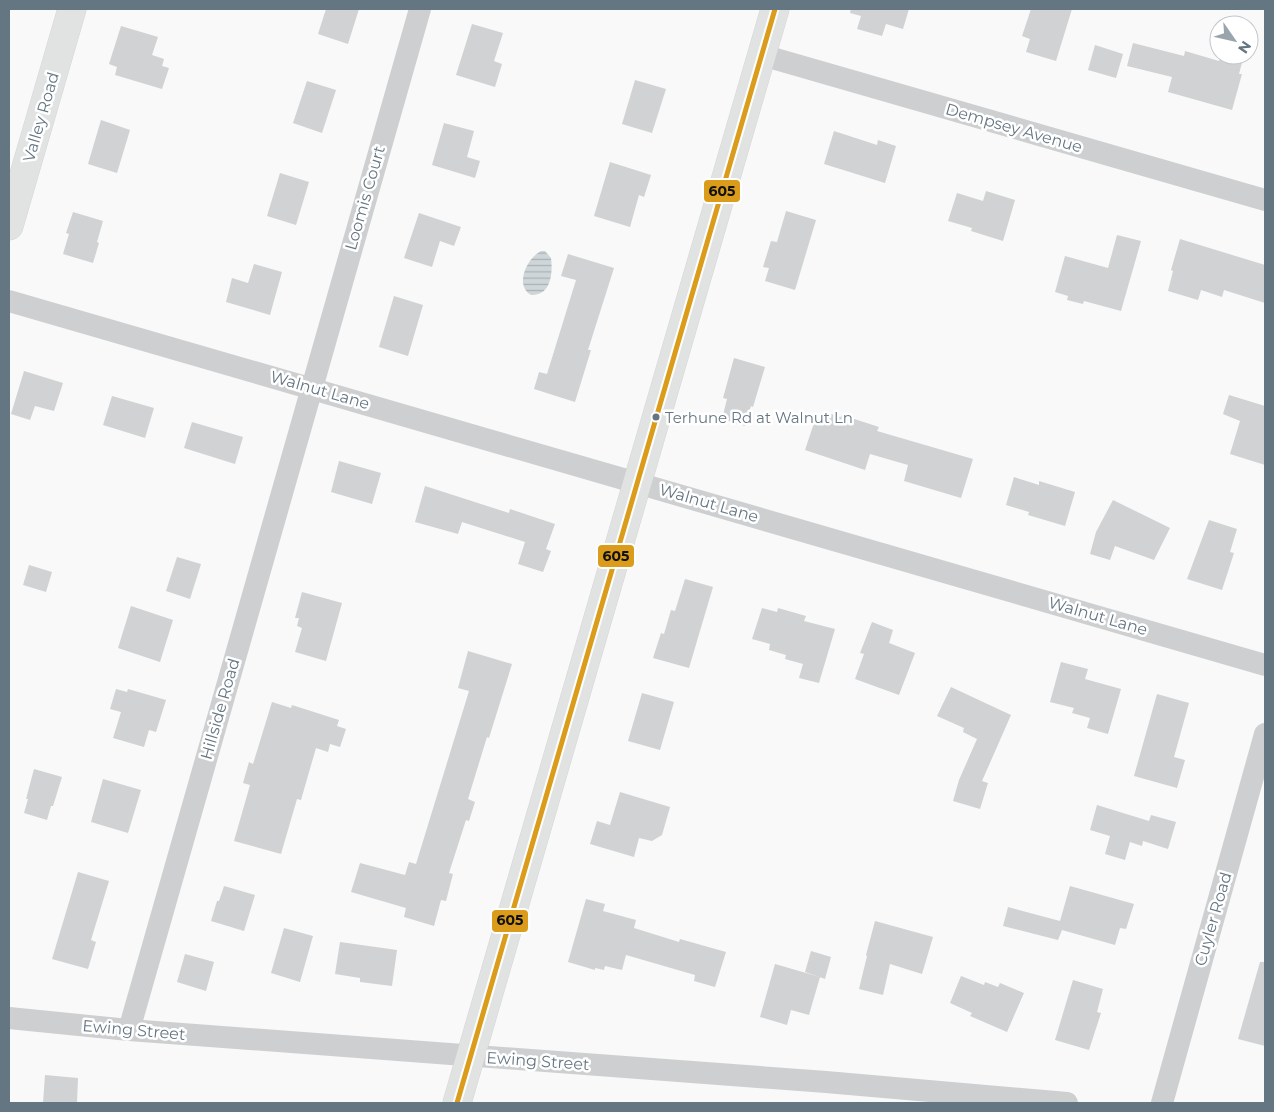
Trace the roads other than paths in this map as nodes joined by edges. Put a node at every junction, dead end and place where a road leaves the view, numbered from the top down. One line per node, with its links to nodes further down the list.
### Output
1 (72, 9): 6 (street, Valley Road)
2 (420, 9): 8 (street, Loomis Court)
3 (775, 9): 4 (street)
4 (762, 55): 5 (street, Dempsey Avenue); 9 (street)
5 (1265, 200)
6 (9, 226)
7 (9, 301): 8 (street, Walnut Lane)
8 (311, 388): 9 (street, Walnut Lane); 13 (street, Hillside Road)
9 (638, 483): 10 (street, Walnut Lane); 14 (street)
10 (1265, 665)
11 (1265, 734): 17 (street, Cuyler Road)
12 (9, 1018): 13 (street, Ewing Street)
13 (129, 1030): 14 (street, Ewing Street)
14 (471, 1056): 15 (street); 16 (street, Ewing Street)
15 (457, 1103)
16 (1068, 1103)
17 (1162, 1103)

